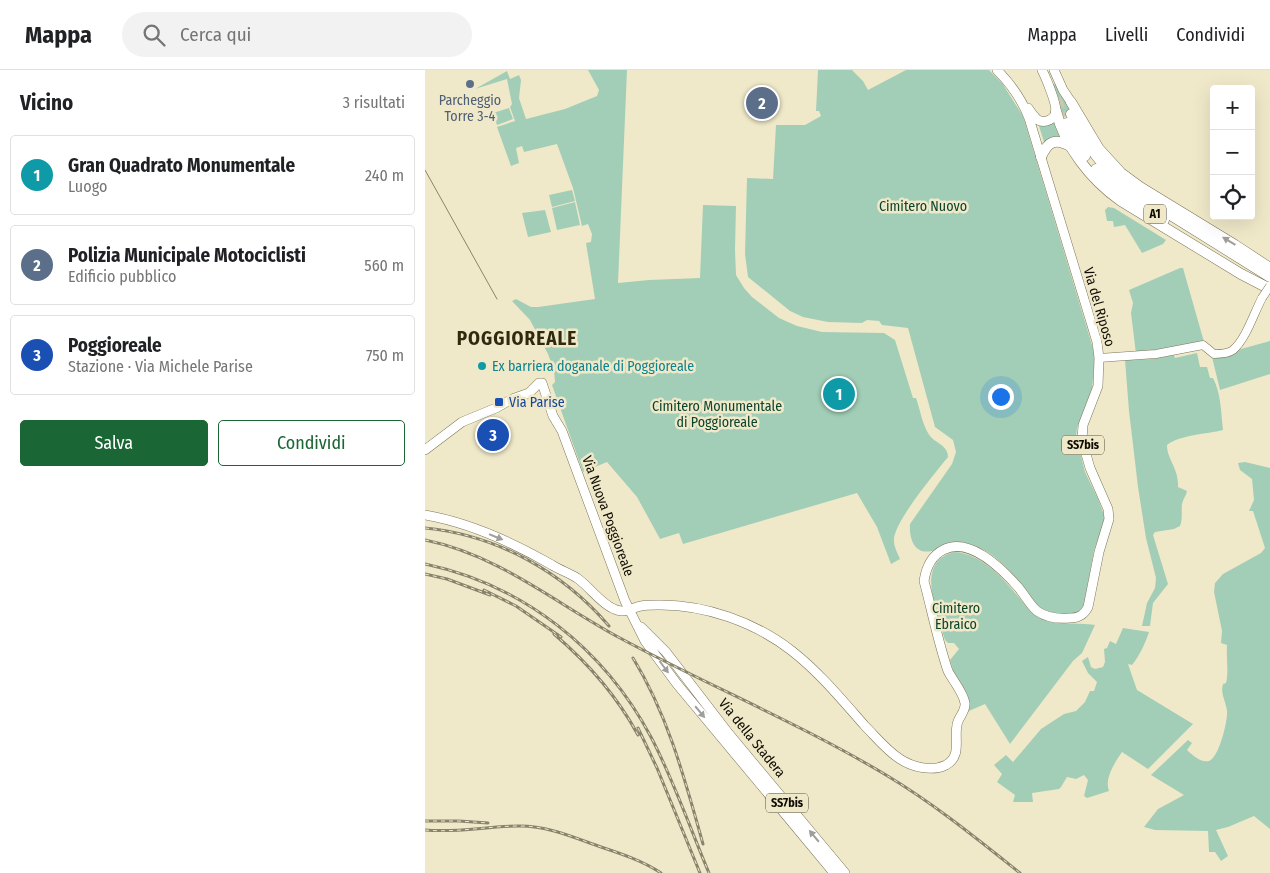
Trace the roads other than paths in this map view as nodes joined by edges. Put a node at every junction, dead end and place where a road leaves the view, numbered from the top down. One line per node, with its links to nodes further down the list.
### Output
1 (997, 70): 6 (main road, Via del Riposo / SS7bis)
2 (1042, 70): 5 (main road)
3 (1054, 70): 4 (main road)
4 (1060, 85): 5 (main road); 7 (main road)
5 (1050, 90): 8 (main road)
6 (1021, 100): 8 (main road); 10 (main road, Via del Riposo / SS7bis)
7 (1071, 102): 11 (highway, one-way to 7)
8 (1064, 114): 9 (highway); 12 (highway, A1); 13 (highway, A1)
9 (1070, 146): 10 (highway); 13 (highway)
10 (1041, 157): 14 (main road, Via del Riposo / SS7bis)
11 (1270, 268)
12 (1270, 277)
13 (1270, 287): 14 (street, bridge)
14 (1099, 358): 17 (main road, Via del Riposo / SS7bis)
15 (425, 450): 17 (main road, Via Nuova Poggioreale)
16 (425, 515): 17 (main road, one-way to 17)
17 (629, 611): 18 (main road, Via della Stadera)
18 (636, 621): 19 (main road, Via della Stadera / SS7bis, one-way to 19); 20 (main road, Via della Stadera / SS7bis, one-way to 18)
19 (834, 873)
20 (845, 873)

